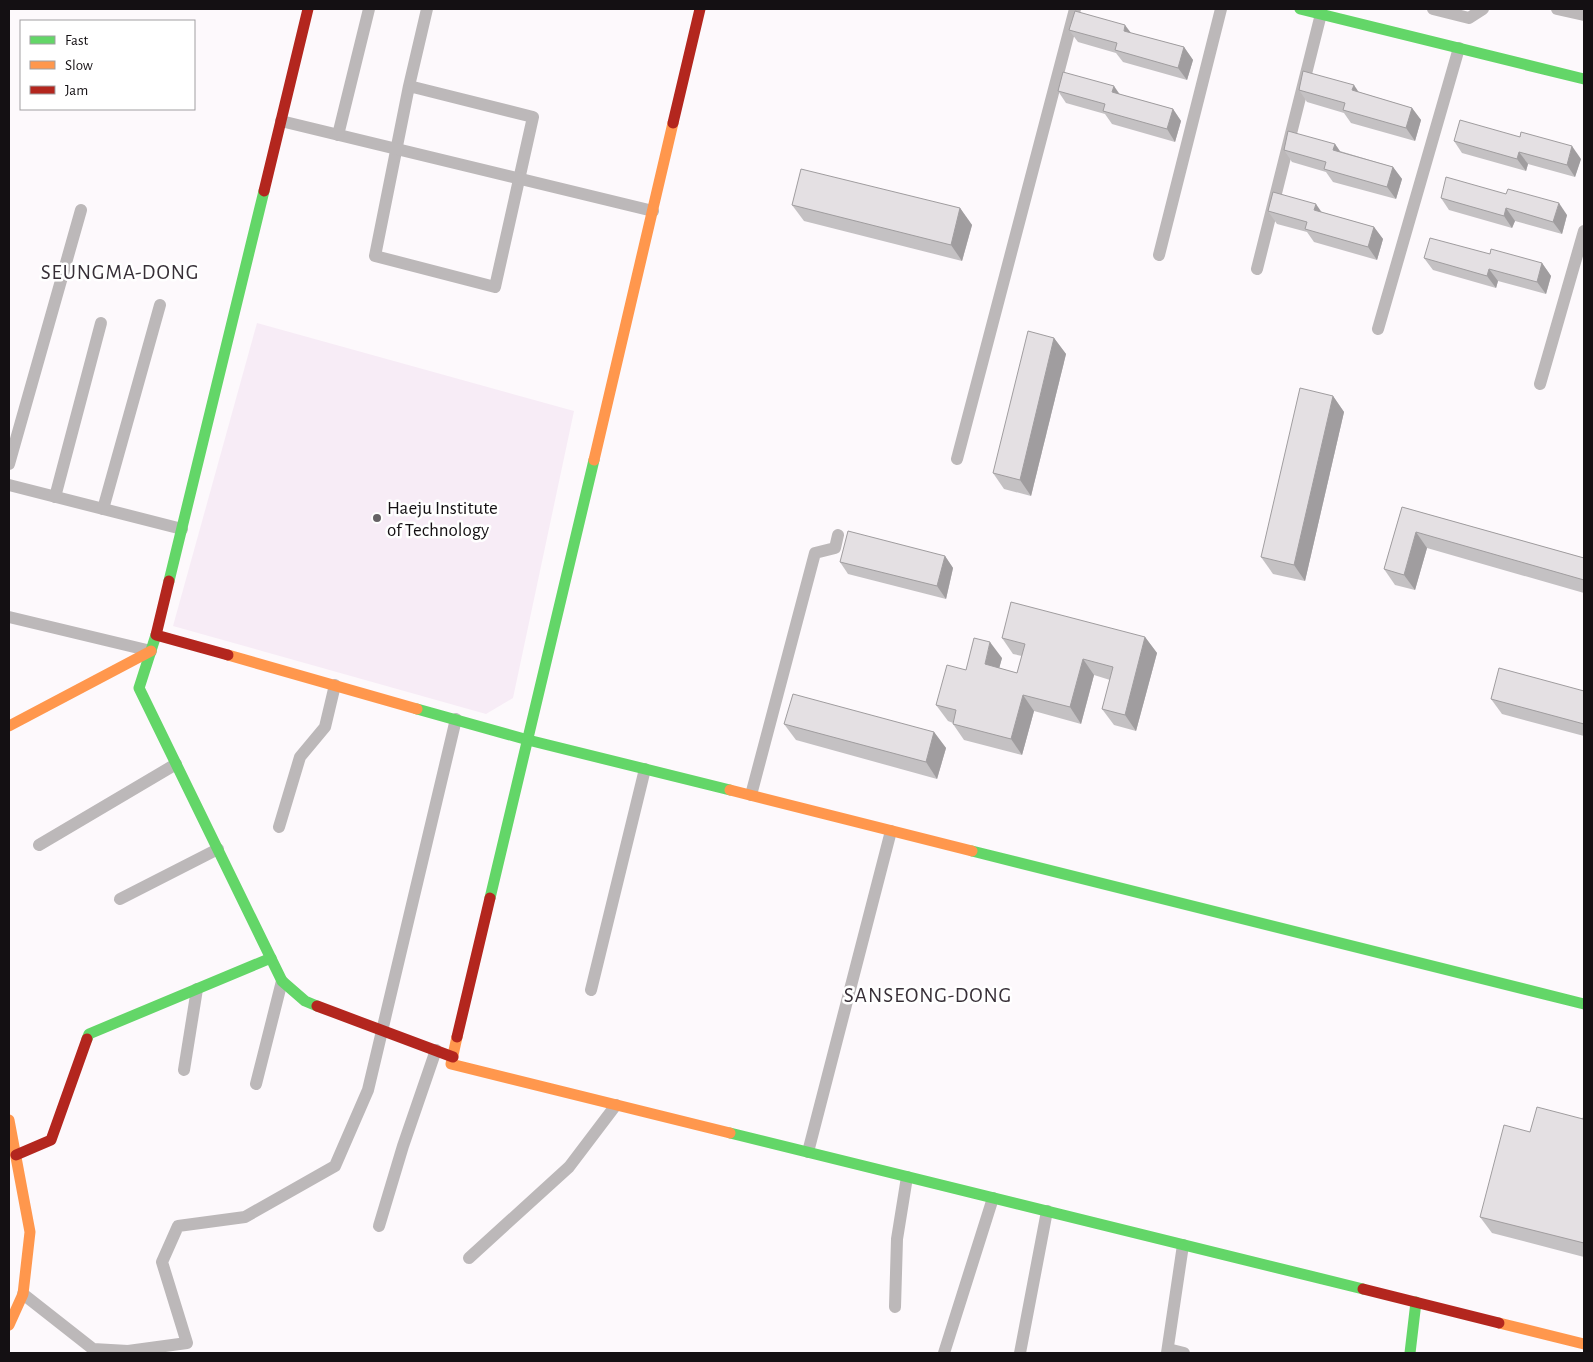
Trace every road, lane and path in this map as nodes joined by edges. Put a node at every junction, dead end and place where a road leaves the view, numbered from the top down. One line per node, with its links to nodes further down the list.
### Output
1 (308, 9): 16 (street)
2 (369, 9): 17 (street)
3 (428, 9): 15 (street)
4 (700, 9): 21 (street)
5 (1076, 9): 29 (street)
6 (1221, 9): 23 (street)
7 (1300, 9): 11 (street)
8 (1432, 9): 9 (street)
9 (1483, 9)
10 (1557, 9): 12 (street)
11 (1321, 14): 13 (street); 24 (street)
12 (1584, 15)
13 (1460, 48): 14 (street); 27 (street)
14 (1584, 79)
15 (409, 86): 18 (street); 19 (street)
16 (281, 121): 17 (street); 34 (street)
17 (338, 135): 18 (street)
18 (396, 149): 19 (street); 19 (street)
19 (520, 179): 21 (street)
20 (81, 210): 30 (street)
21 (653, 211): 42 (street)
22 (1584, 231): 28 (street)
23 (1159, 255)
24 (1257, 269)
25 (160, 305): 33 (street)
26 (101, 323): 32 (street)
27 (1378, 329)
28 (1540, 384)
29 (957, 459)
30 (9, 464)
31 (9, 485): 32 (street)
32 (55, 497): 33 (street)
33 (104, 509): 34 (street)
34 (182, 529): 37 (street)
35 (838, 534): 45 (street)
36 (9, 617): 38 (street)
37 (156, 635): 38 (street); 39 (street)
38 (151, 652): 41 (street); 43 (street)
39 (335, 685): 40 (street); 46 (street)
40 (456, 719): 42 (street); 56 (street)
41 (9, 726)
42 (528, 740): 44 (street); 58 (street)
43 (176, 764): 48 (street); 49 (street)
44 (645, 769): 45 (street); 54 (street)
45 (751, 796): 47 (street)
46 (279, 827)
47 (891, 830): 55 (street); 63 (street)
48 (40, 845)
49 (218, 849): 50 (street); 51 (street)
50 (120, 899)
51 (271, 958): 52 (street); 53 (street)
52 (282, 981): 56 (street); 60 (street)
53 (197, 989): 59 (street); 64 (street)
54 (591, 990)
55 (1584, 1004)
56 (383, 1031): 57 (street); 71 (street)
57 (436, 1050): 58 (street); 68 (street)
58 (453, 1057): 61 (street)
59 (184, 1070)
60 (256, 1084)
61 (616, 1105): 63 (street); 70 (street)
62 (9, 1120): 64 (street)
63 (808, 1152): 65 (street)
64 (16, 1155): 71 (street)
65 (907, 1177): 66 (street); 73 (street)
66 (993, 1198): 67 (street); 77 (street)
67 (1047, 1211): 69 (street); 78 (street)
68 (379, 1226)
69 (1183, 1245): 72 (street); 76 (street)
70 (468, 1258)
71 (23, 1294): 74 (street)
72 (1416, 1302): 75 (street); 80 (street)
73 (895, 1307)
74 (9, 1325)
75 (1584, 1344)
76 (1168, 1351): 79 (street)
77 (944, 1353)
78 (1020, 1353)
79 (1184, 1353)
80 (1410, 1353)

